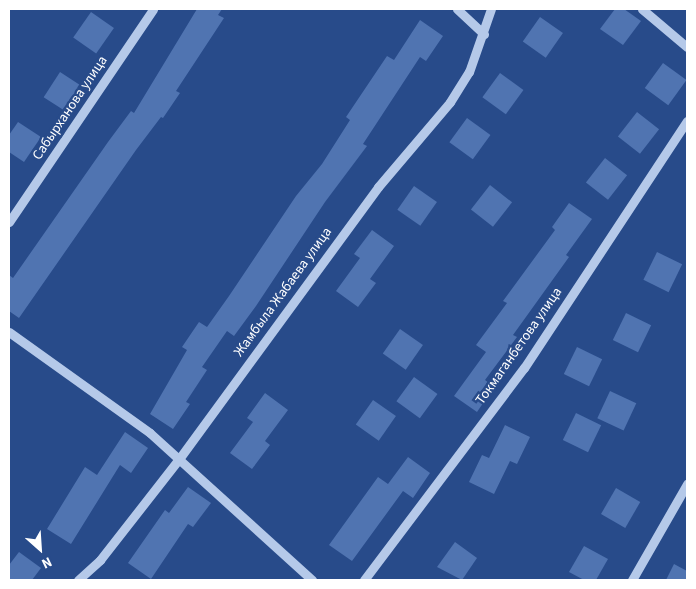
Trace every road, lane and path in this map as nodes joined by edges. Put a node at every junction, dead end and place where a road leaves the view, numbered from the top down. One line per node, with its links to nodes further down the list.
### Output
1 (153, 9): 8 (street, Сабырханова улица)
2 (457, 9): 5 (street)
3 (491, 9): 5 (street, Жамбыла Жабаева улица)
4 (642, 9): 6 (street)
5 (484, 34): 10 (street, Жамбыла Жабаева улица)
6 (687, 48)
7 (687, 122): 14 (street, Токмаганбетова улица)
8 (9, 222)
9 (9, 332): 10 (street)
10 (178, 459): 12 (street, Жамбыла Жабаева улица); 13 (street)
11 (687, 484): 15 (street)
12 (78, 580)
13 (312, 580)
14 (364, 580)
15 (632, 580)

